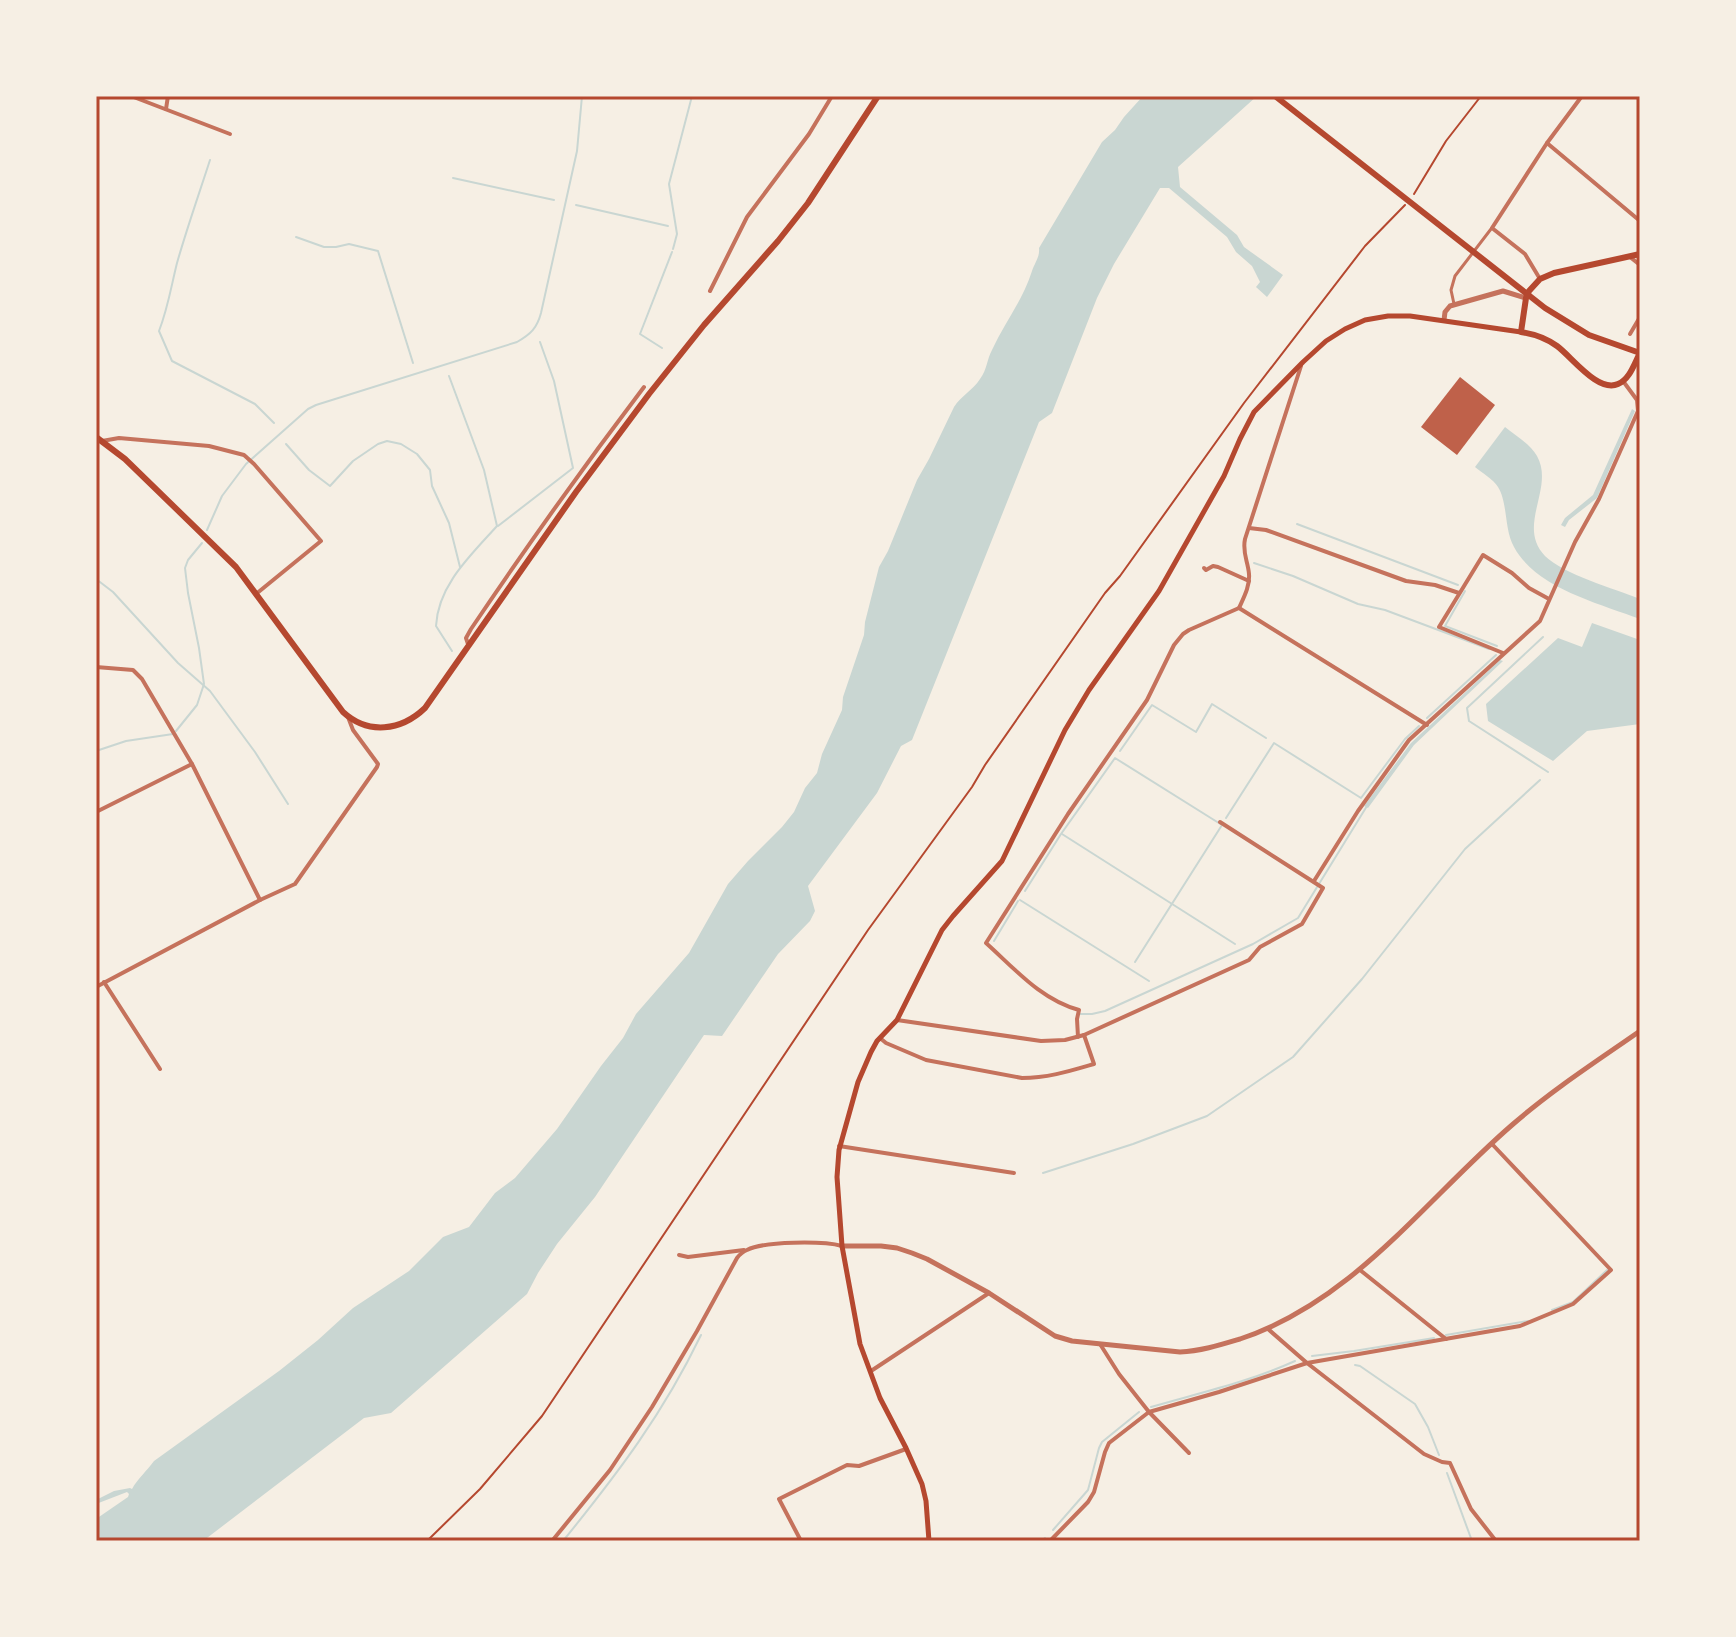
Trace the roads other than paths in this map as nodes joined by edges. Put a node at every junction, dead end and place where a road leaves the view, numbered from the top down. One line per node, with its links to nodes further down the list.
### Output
1 (131, 96): 7 (street)
2 (168, 96): 7 (street)
3 (832, 96): 16 (street)
4 (878, 96): 35 (main road)
5 (1275, 96): 23 (main road)
6 (1582, 96): 9 (street)
7 (166, 109): 8 (street)
8 (230, 134)
9 (1547, 143): 10 (street); 11 (street)
10 (1640, 221)
11 (1492, 228): 15 (street); 18 (street)
12 (1640, 254): 13 (main road)
13 (1630, 257): 14 (street); 15 (main road)
14 (1640, 265)
15 (1540, 279): 17 (main road)
16 (710, 291)
17 (1526, 298): 18 (street); 21 (main road)
18 (1454, 304): 20 (street)
19 (1640, 318): 22 (street)
20 (1444, 320): 21 (main road); 24 (main road)
21 (1521, 332): 25 (main road)
22 (1630, 334)
23 (1640, 353): 25 (main road)
24 (1303, 362): 28 (street); 46 (main road)
25 (1623, 381): 33 (street)
26 (644, 387): 35 (street)
27 (99, 439): 32 (main road); 32 (street)
28 (1249, 528): 30 (street); 31 (street)
29 (1204, 568): 30 (street)
30 (1249, 581): 34 (street)
31 (1459, 593): 33 (street); 36 (street)
32 (256, 594): 38 (main road)
33 (1549, 599): 36 (street)
34 (1239, 608): 39 (street); 48 (street)
35 (468, 646): 38 (main road)
36 (1504, 653): 39 (street)
37 (96, 667): 40 (street)
38 (348, 717): 44 (street)
39 (1427, 725): 43 (street)
40 (192, 764): 41 (street); 44 (street)
41 (96, 812)
42 (1220, 822): 43 (street)
43 (1314, 881): 48 (street)
44 (260, 900): 45 (street)
45 (99, 984): 50 (street)
46 (897, 1020): 48 (street); 49 (main road)
47 (1640, 1031): 51 (street)
48 (1081, 1036): 49 (street)
49 (880, 1038): 52 (main road)
50 (160, 1069)
51 (1492, 1144): 57 (street); 60 (street)
52 (839, 1146): 53 (street); 54 (main road)
53 (1014, 1173)
54 (842, 1246): 55 (street); 58 (street); 63 (main road)
55 (745, 1250): 56 (street); 68 (street)
56 (679, 1255)
57 (1360, 1270): 59 (street); 60 (street)
58 (989, 1293): 61 (street); 63 (street)
59 (1268, 1329): 61 (street); 62 (street)
60 (1446, 1339): 62 (street)
61 (1100, 1344): 64 (street)
62 (1307, 1363): 64 (street); 72 (street)
63 (870, 1372): 65 (main road)
64 (1149, 1412): 66 (street); 67 (street)
65 (906, 1448): 69 (street); 70 (main road)
66 (1189, 1453)
67 (1053, 1539): 71 (street)
68 (552, 1541)
69 (801, 1541)
70 (929, 1541)
71 (1061, 1541)
72 (1496, 1541)

